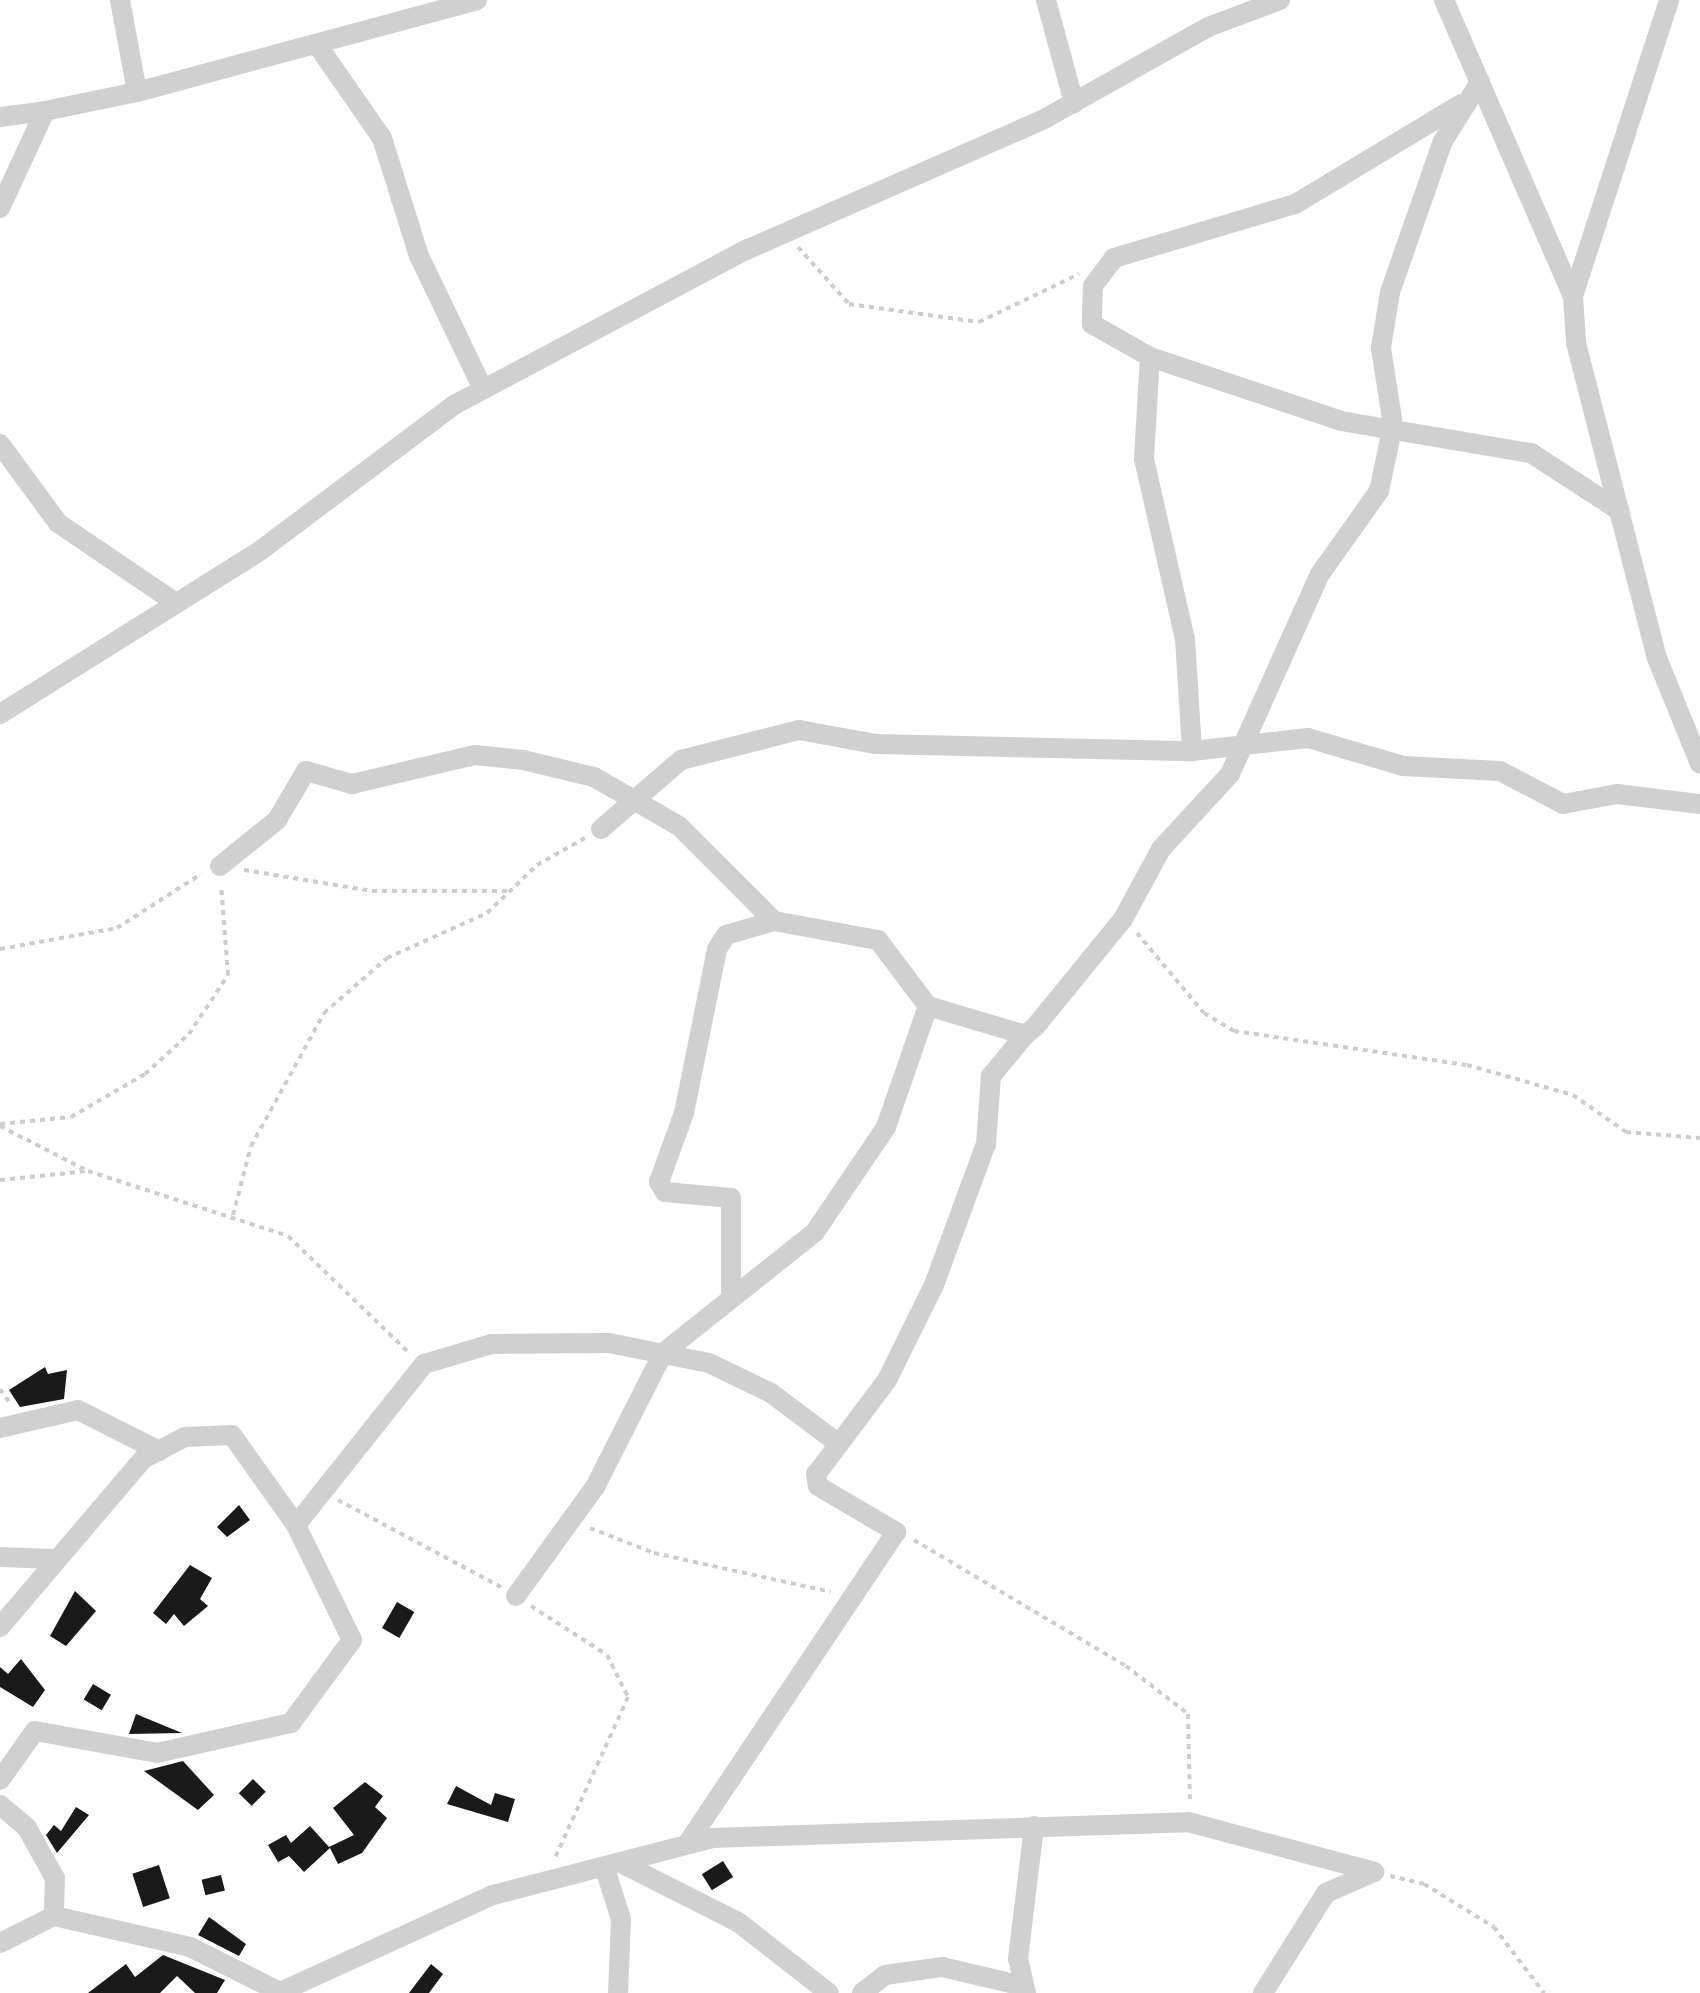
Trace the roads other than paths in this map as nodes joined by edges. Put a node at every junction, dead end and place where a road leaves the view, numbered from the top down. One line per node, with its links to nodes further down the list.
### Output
1 (120, 0): 9 (street)
2 (477, 0): 7 (street)
3 (1046, 0): 10 (street)
4 (1280, 0): 10 (street)
5 (1444, 0): 8 (street)
6 (1669, 0): 15 (street)
7 (318, 46): 9 (street); 17 (street)
8 (1480, 82): 11 (street); 15 (street)
9 (137, 92): 12 (street)
10 (1074, 103): 17 (street)
11 (1461, 104): 16 (street); 18 (street)
12 (45, 112): 13 (street); 14 (street)
13 (0, 117)
14 (0, 208)
15 (1573, 296): 20 (street)
16 (1150, 357): 18 (street); 24 (street)
17 (484, 389): 21 (street)
18 (1393, 425): 20 (street); 23 (street)
19 (0, 444): 21 (street)
20 (1620, 511): 25 (street)
21 (176, 603): 22 (street)
22 (0, 714)
23 (1248, 743): 24 (street); 27 (street); 32 (street)
24 (1192, 750): 26 (street)
25 (1700, 764)
26 (635, 800): 28 (street); 29 (street); 30 (street)
27 (1700, 804)
28 (601, 828)
29 (220, 866)
30 (774, 921): 31 (street); 33 (street)
31 (928, 1006): 32 (street); 33 (street)
32 (1025, 1035): 36 (street)
33 (731, 1292): 34 (street)
34 (663, 1353): 36 (street); 38 (street); 41 (street)
35 (0, 1428): 37 (street)
36 (839, 1444): 46 (street)
37 (159, 1451): 38 (street); 40 (street)
38 (296, 1524): 43 (street)
39 (0, 1557): 40 (street)
40 (54, 1559): 42 (street)
41 (516, 1596)
42 (0, 1626)
43 (0, 1780)
44 (0, 1805): 48 (street)
45 (1034, 1826): 46 (street); 50 (street); 55 (street)
46 (690, 1840): 47 (street)
47 (615, 1868): 51 (street); 52 (street); 53 (street)
48 (54, 1916): 49 (street); 51 (street)
49 (0, 1943)
50 (1024, 1989): 54 (street)
51 (281, 1992)
52 (618, 1993)
53 (830, 1993)
54 (862, 1993)
55 (1263, 1993)

